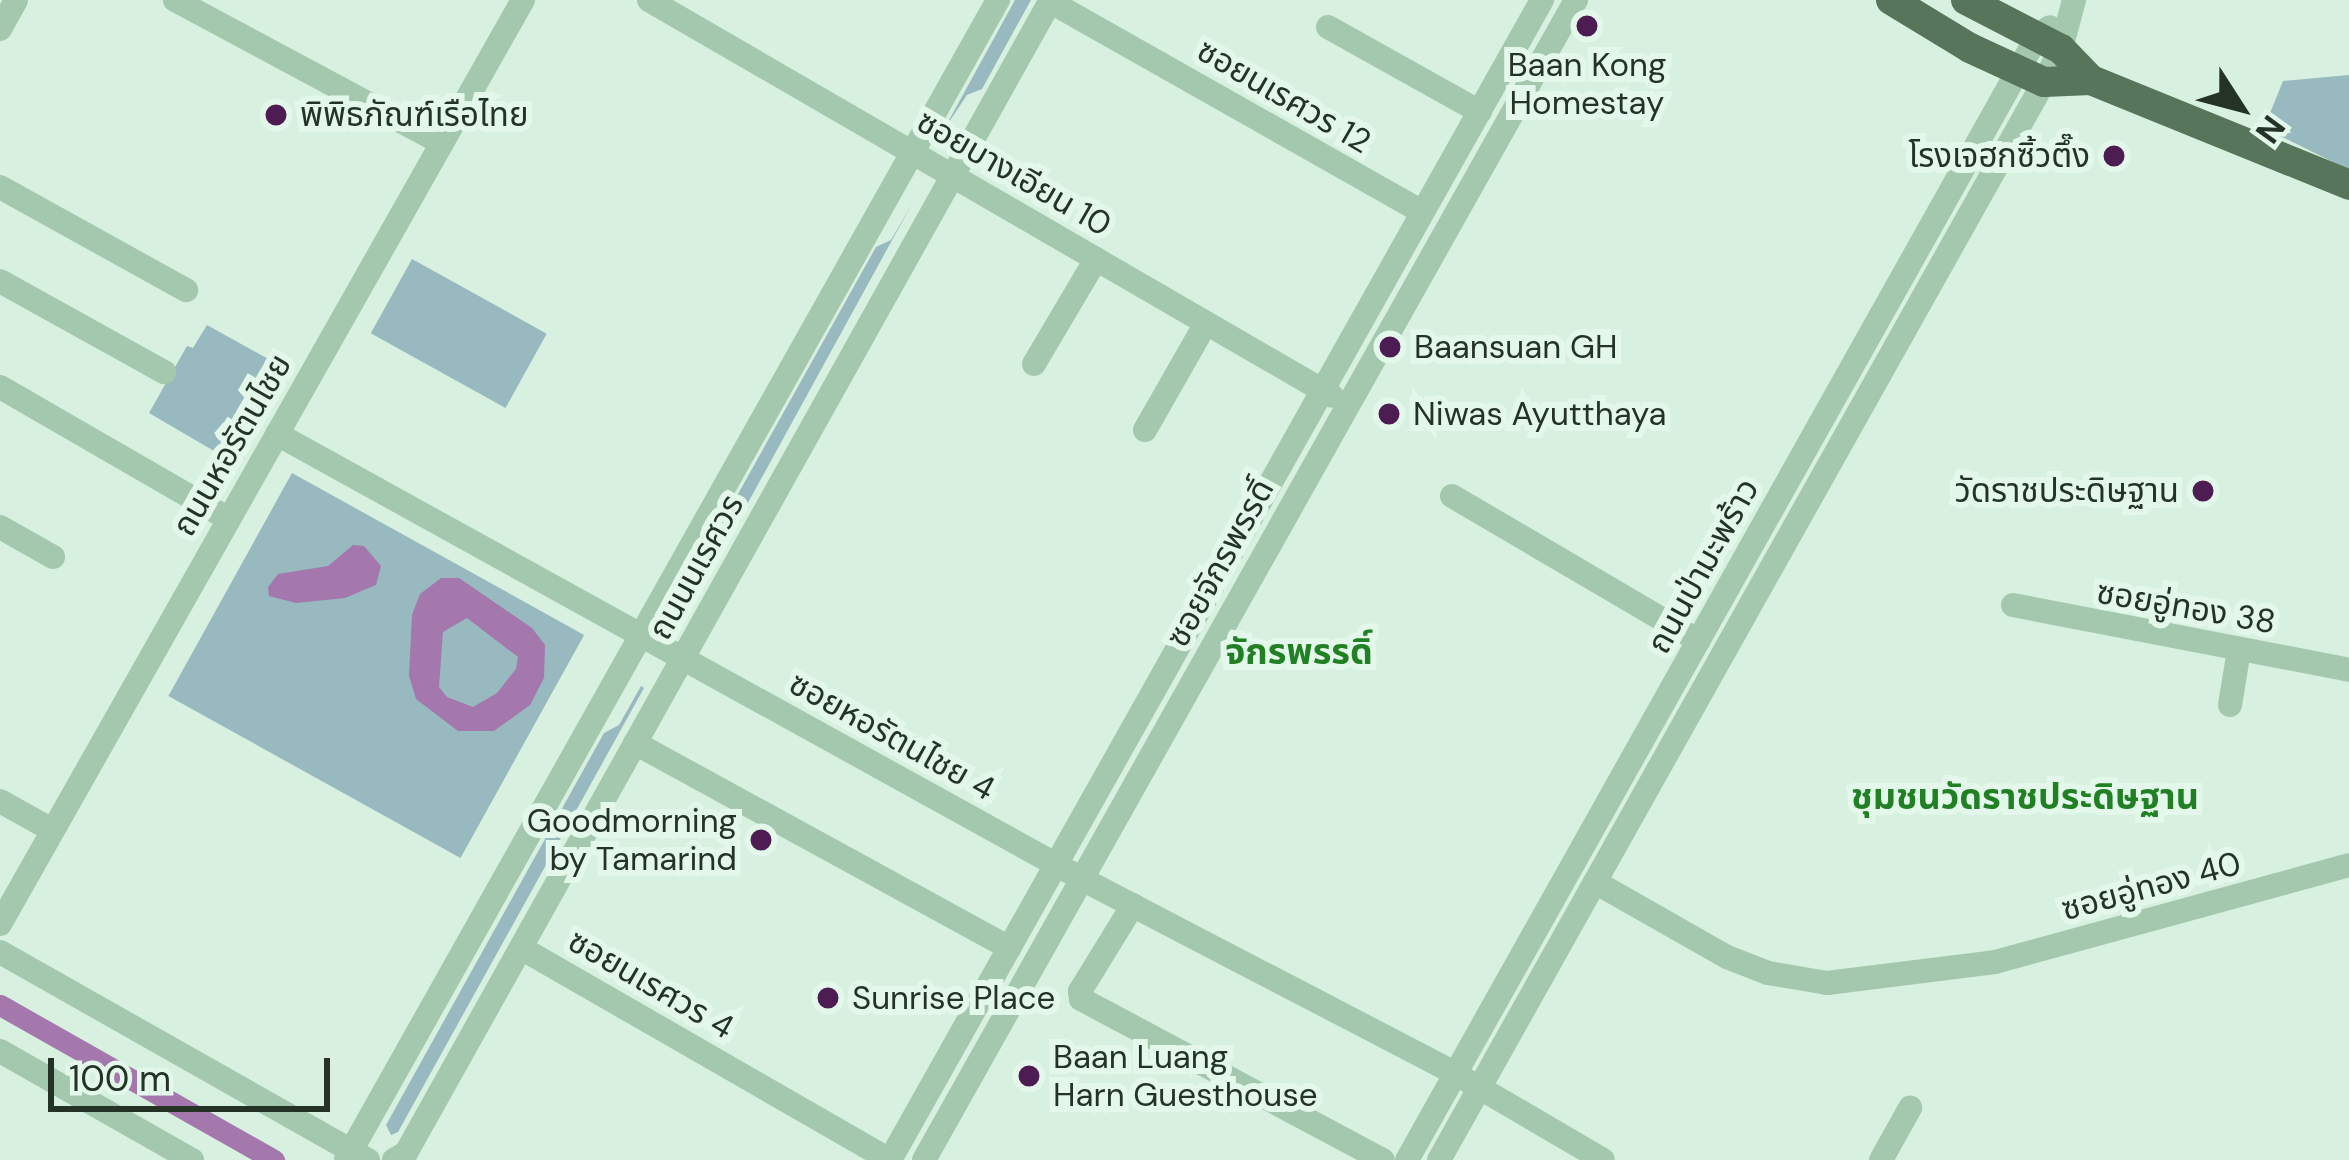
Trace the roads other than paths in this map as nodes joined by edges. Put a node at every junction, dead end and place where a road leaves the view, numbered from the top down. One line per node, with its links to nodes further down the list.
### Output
1 (16, 0): 13 (street)
2 (175, 0): 20 (street)
3 (523, 0): 20 (street, ถนนหอรัตนไชย)
4 (649, 0): 21 (street, ซอยบางเอียน 10)
5 (998, 0): 21 (street, ถนนนเรศวร)
6 (1542, 0): 15 (street, ซอยจักรพรรดิ์)
7 (1576, 0): 16 (street, ซอยจักรพรรดิ์)
8 (1891, 0): 17 (main road)
9 (1966, 0): 14 (main road)
10 (1051, 1): 22 (street, ถนนนเรศวร); 25 (street, ซอยนเรศวร 12)
11 (2070, 7): 14 (street, ถนนป่ามะพร้าว)
12 (1328, 27): 19 (street)
13 (0, 29)
14 (2049, 43): 17 (street, ถนนป่ามะพร้าว); 18 (main road)
15 (1509, 59): 16 (street); 19 (street, ซอยจักรพรรดิ์)
16 (1534, 74): 34 (street, ซอยจักรพรรดิ์)
17 (2031, 76): 18 (main road); 43 (street, ถนนป่ามะพร้าว); 56 (street, ถนนป่ามะพร้าว)
18 (2091, 80): 23 (main road)
19 (1480, 112): 25 (street, ซอยจักรพรรดิ์)
20 (442, 143): 36 (street, ถนนหอรัตนไชย)
21 (912, 153): 22 (street, ซอยบางเอียน 10); 42 (street, ถนนนเรศวร)
22 (953, 175): 26 (street, ซอยบางเอียน 10); 45 (street, ถนนนเรศวร)
23 (2349, 185)
24 (0, 188): 28 (street)
25 (1422, 212): 33 (street, ซอยจักรพรรดิ์)
26 (1096, 259): 29 (street, ซอยบางเอียน 10); 30 (street)
27 (0, 281): 31 (street)
28 (186, 290)
29 (1206, 322): 33 (street, ซอยบางเอียน 10); 35 (street)
30 (1034, 364)
31 (164, 372)
32 (0, 387): 38 (street)
33 (1322, 391): 34 (street, ซอยบางเอียน 10); 48 (street, ซอยจักรพรรดิ์)
34 (1346, 404): 49 (street, ซอยจักรพรรดิ์)
35 (1145, 430)
36 (277, 434): 38 (street, ถนนหอรัตนไชย); 42 (street, ซอยหอรัตนไชย 4)
37 (1452, 496): 43 (street)
38 (229, 519): 52 (street, ถนนหอรัตนไชย)
39 (0, 527): 40 (street)
40 (52, 557)
41 (2013, 605): 44 (street, ซอยอู่ทอง 38)
42 (640, 634): 45 (street, ซอยหอรัตนไชย 4); 69 (street, ถนนนเรศวร)
43 (1699, 641): 63 (street, ถนนป่ามะพร้าว)
44 (2239, 650): 46 (street, ซอยอู่ทอง 38); 47 (street)
45 (683, 658): 50 (street, ถนนนเรศวร); 53 (street, ซอยหอรัตนไชย 4)
46 (2349, 670)
47 (2230, 705)
48 (1144, 710): 49 (street); 53 (street, ซอยจักรพรรดิ์)
49 (1169, 724): 55 (street, ซอยจักรพรรดิ์)
50 (635, 743): 59 (street, ถนนนเรศวร); 60 (street)
51 (0, 801): 52 (street)
52 (52, 830): 58 (street, ถนนหอรัตนไชย)
53 (1057, 865): 55 (street, ซอยหอรัตนไชย 4); 60 (street, ซอยจักรพรรดิ์)
54 (2349, 865): 56 (street, ซอยอู่ทอง 40)
55 (1082, 878): 57 (street, ซอยหอรัตนไชย 4); 66 (street, ซอยจักรพรรดิ์)
56 (1595, 882): 64 (street, ถนนป่ามะพร้าว)
57 (1133, 905): 63 (street, ซอยหอรัตนไชย 4); 74 (street)
58 (0, 924)
59 (521, 948): 71 (street, ถนนนเรศวร); 72 (street, ซอยนเรศวร 4)
60 (1010, 948): 65 (street, ซอยจักรพรรดิ์)
61 (0, 952): 69 (street)
62 (0, 1051): 70 (street)
63 (1456, 1074): 64 (street, ซอยหอรัตนไชย 4); 75 (street, ถนนป่ามะพร้าว)
64 (1479, 1088): 68 (street, ซอยหอรัตนไชย 4); 76 (street, ถนนป่ามะพร้าว)
65 (931, 1089): 66 (street); 72 (street, ซอยจักรพรรดิ์)
66 (956, 1103): 73 (street, ซอยจักรพรรดิ์)
67 (1910, 1108): 78 (street)
68 (1562, 1150): 77 (street, ซอยหอรัตนไชย 4)
69 (355, 1157)
70 (192, 1160)
71 (394, 1160)
72 (890, 1160)
73 (924, 1160)
74 (1383, 1160)
75 (1407, 1160)
76 (1438, 1160)
77 (1603, 1160)
78 (1881, 1160)

